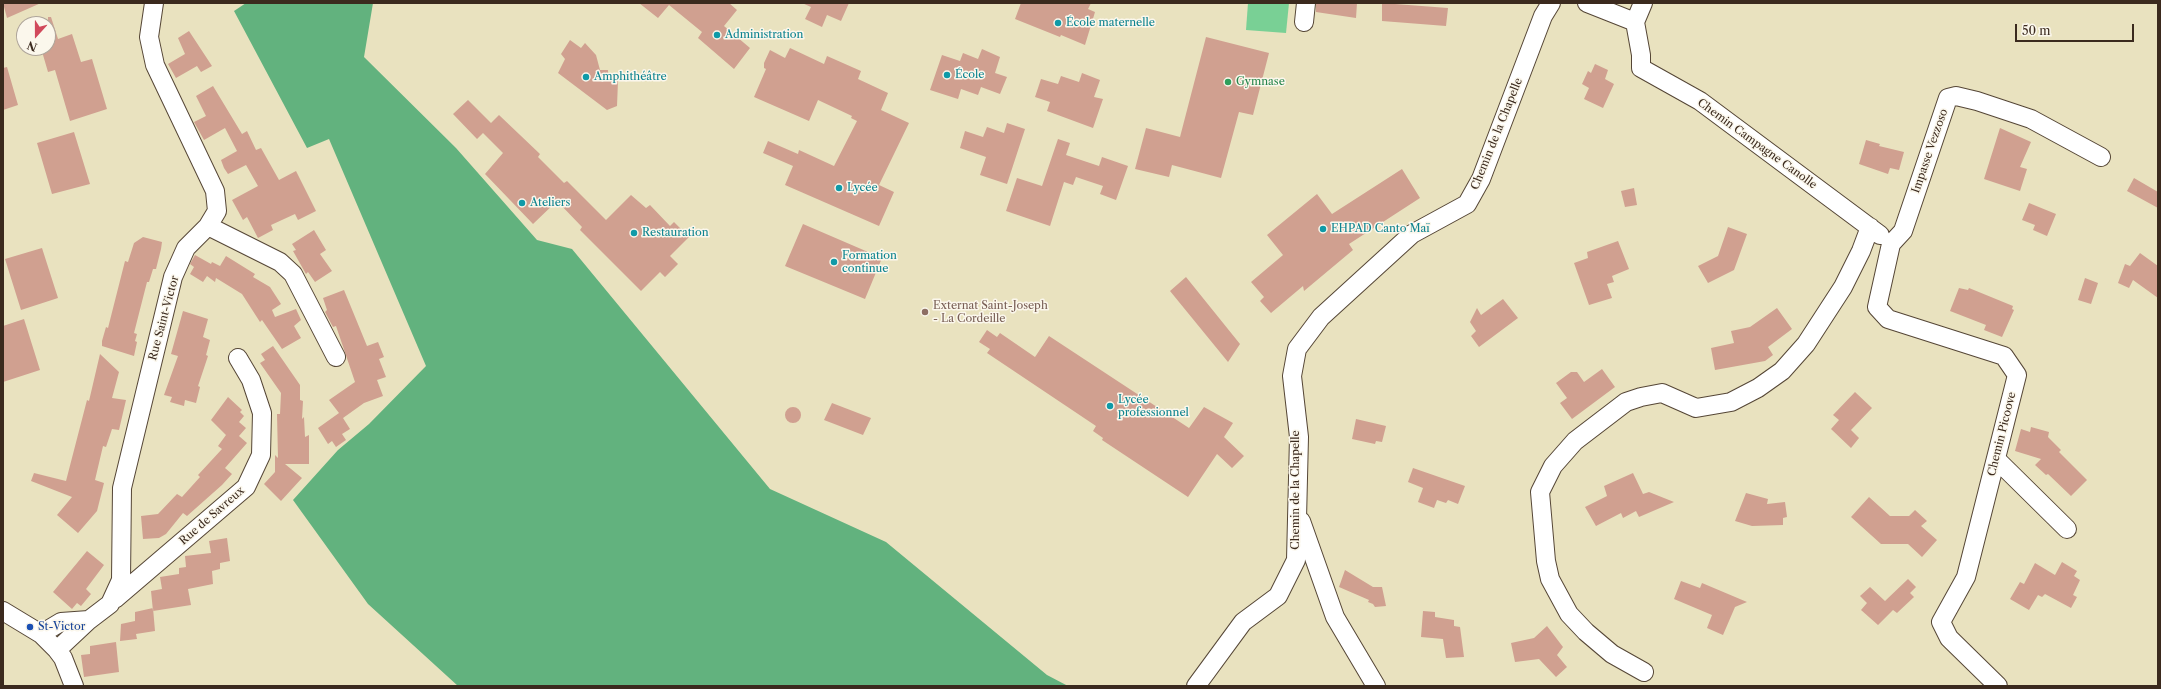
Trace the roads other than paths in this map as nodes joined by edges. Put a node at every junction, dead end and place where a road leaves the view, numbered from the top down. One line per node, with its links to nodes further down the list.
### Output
1 (154, 3): 9 (street, Rue Saint-Victor)
2 (1306, 3): 6 (street)
3 (1551, 3): 15 (street, Chemin de la Chapelle)
4 (1587, 3): 7 (street)
5 (1643, 3): 7 (street)
6 (1304, 22)
7 (1635, 22): 10 (street, Chemin Campagne Canolle)
8 (2101, 157): 11 (street, Impasse Vezzoso)
9 (208, 226): 12 (street); 17 (street, Rue Saint-Victor)
10 (1870, 227): 11 (street, Chemin Campagne Canolle); 22 (street)
11 (1891, 244): 14 (street, Chemin Picoove)
12 (336, 357)
13 (238, 358): 17 (street, Rue de Savreux)
14 (1996, 459): 16 (street); 26 (street, Chemin Picoove)
15 (1297, 509): 24 (street, Chemin de la Chapelle); 25 (street)
16 (2068, 529)
17 (110, 604): 19 (street, Rue Saint-Victor)
18 (3, 612): 20 (street)
19 (89, 620): 20 (street); 21 (street, Rue Saint-Victor)
20 (41, 634): 21 (street)
21 (57, 650): 23 (street)
22 (1644, 672)
23 (74, 686)
24 (1196, 686)
25 (1376, 686)
26 (1998, 686)

